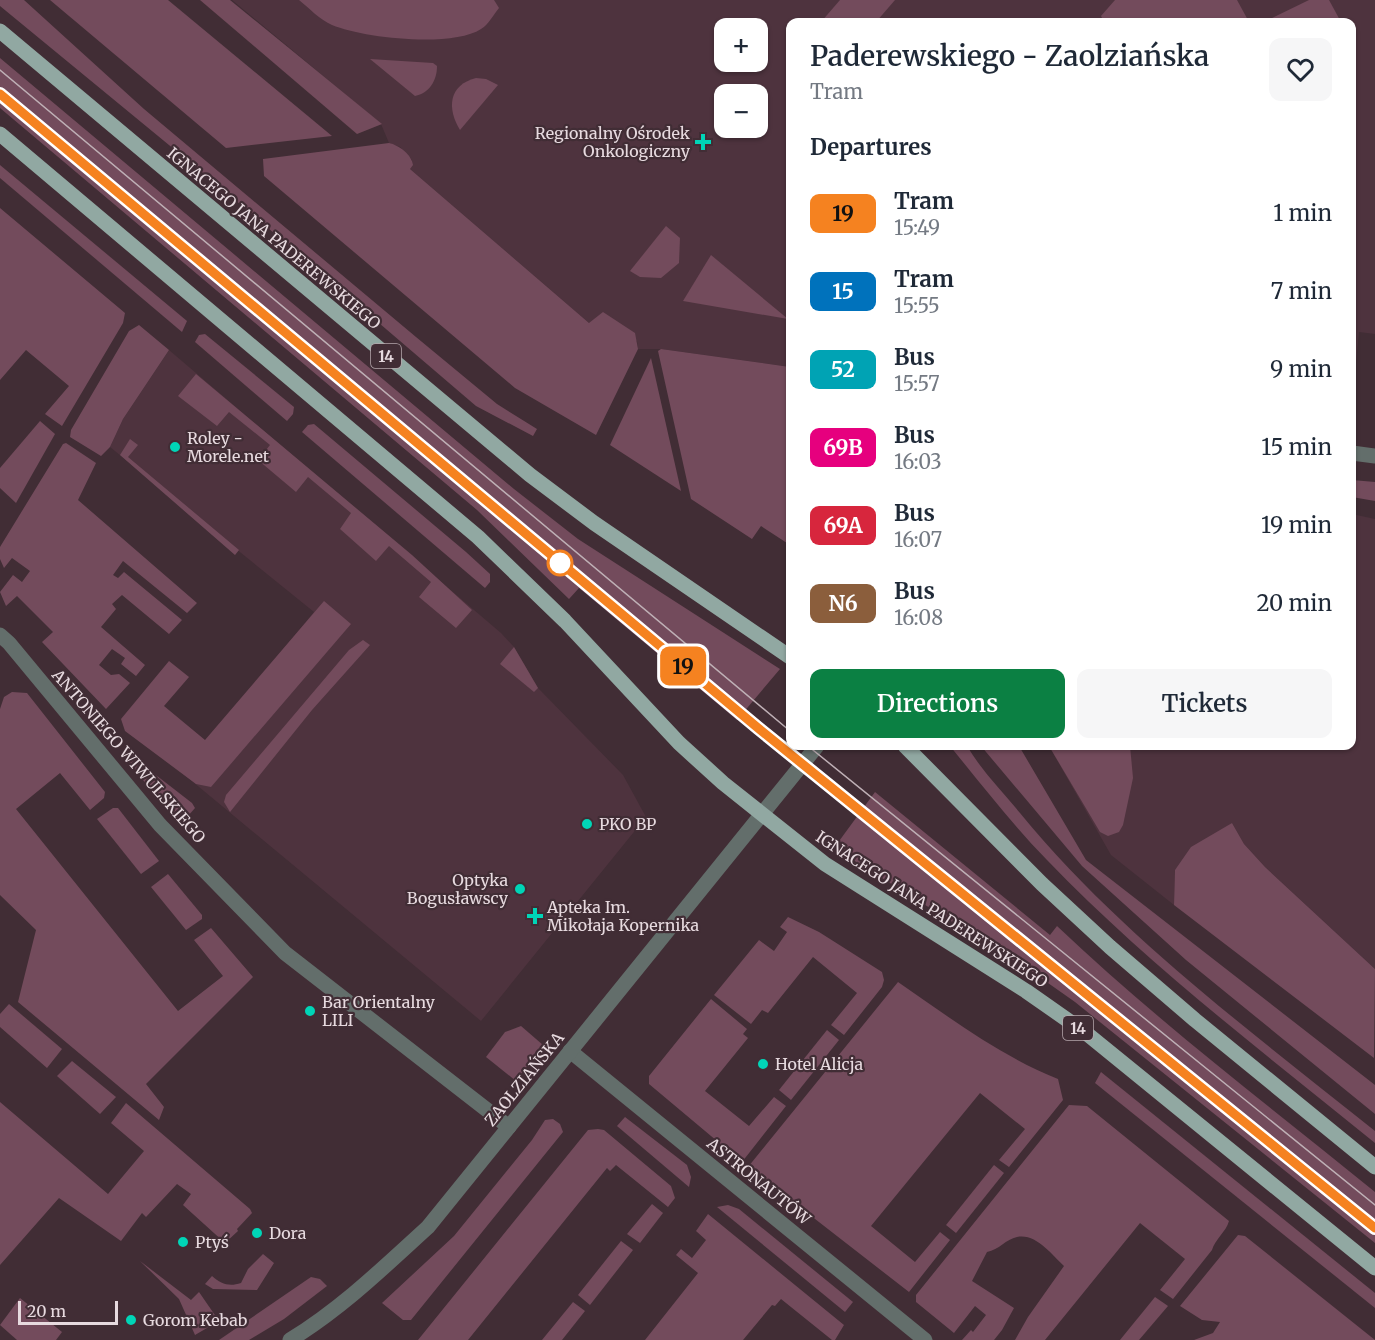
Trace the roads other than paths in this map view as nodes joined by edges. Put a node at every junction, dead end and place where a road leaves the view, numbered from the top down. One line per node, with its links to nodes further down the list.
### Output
1 (0, 31): 6 (main road, IGNACEGO JANA PADEREWSKIEGO / 14)
2 (0, 134): 9 (main road, IGNACEGO JANA PADEREWSKIEGO / 14)
3 (1356, 454): 4 (street)
4 (1375, 456)
5 (0, 635): 11 (street, ANTONIEGO WIWULSKIEGO)
6 (786, 654)
7 (814, 750): 9 (street, ZAOLZIAŃSKA)
8 (909, 750): 12 (main road)
9 (761, 814): 10 (street, ZAOLZIAŃSKA); 13 (main road, IGNACEGO JANA PADEREWSKIEGO / 14)
10 (570, 1050): 11 (street, ZAOLZIAŃSKA); 15 (street, ASTRONAUTÓW)
11 (509, 1126): 14 (street, ZAOLZIAŃSKA)
12 (1375, 1167)
13 (1375, 1268)
14 (290, 1340)
15 (925, 1340)

